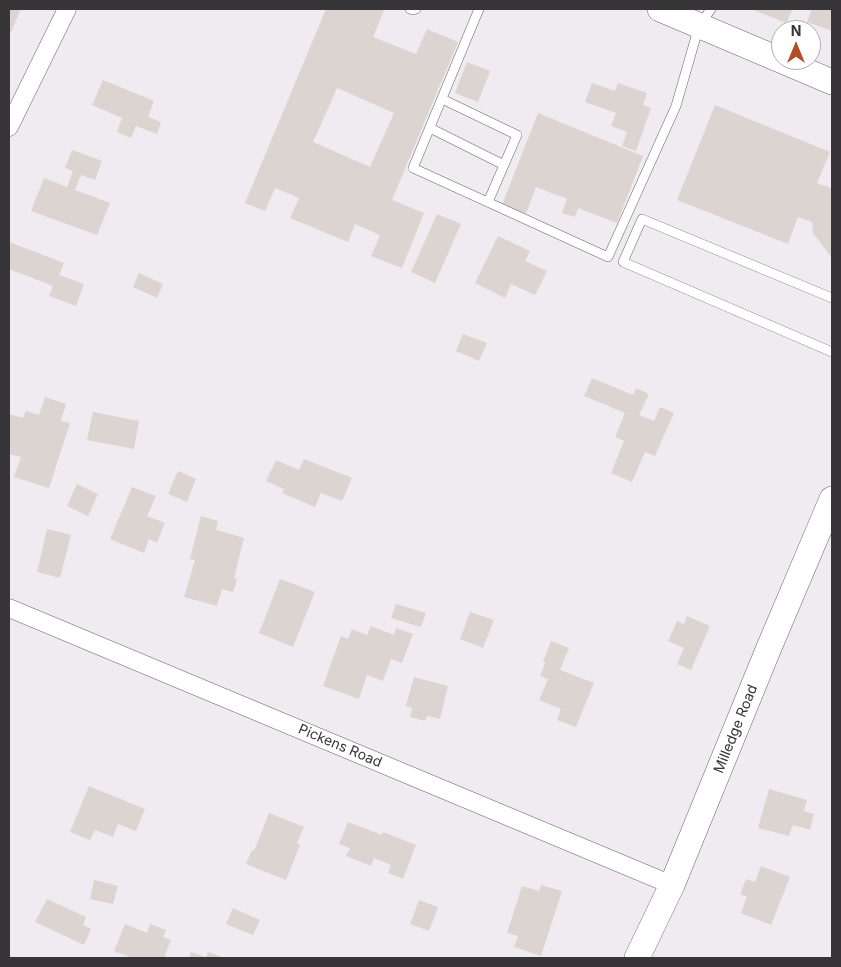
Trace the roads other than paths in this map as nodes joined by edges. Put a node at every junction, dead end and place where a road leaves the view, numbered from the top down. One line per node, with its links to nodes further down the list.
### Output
1 (67, 9): 9 (street)
2 (410, 9): 3 (lane)
3 (416, 9)
4 (479, 9): 8 (lane)
5 (660, 9): 6 (street)
6 (705, 17): 7 (street); 13 (lane)
7 (832, 82)
8 (442, 99): 10 (lane); 11 (lane)
9 (9, 127)
10 (430, 128): 11 (lane); 12 (lane)
11 (504, 165): 12 (lane)
12 (488, 202): 13 (lane)
13 (608, 257): 14 (lane)
14 (623, 262): 15 (lane); 16 (lane)
15 (832, 298)
16 (832, 352)
17 (832, 499): 19 (street, Milledge Road)
18 (9, 608): 19 (street, Pickens Road)
19 (672, 885): 20 (street, Milledge Road)
20 (637, 958)

